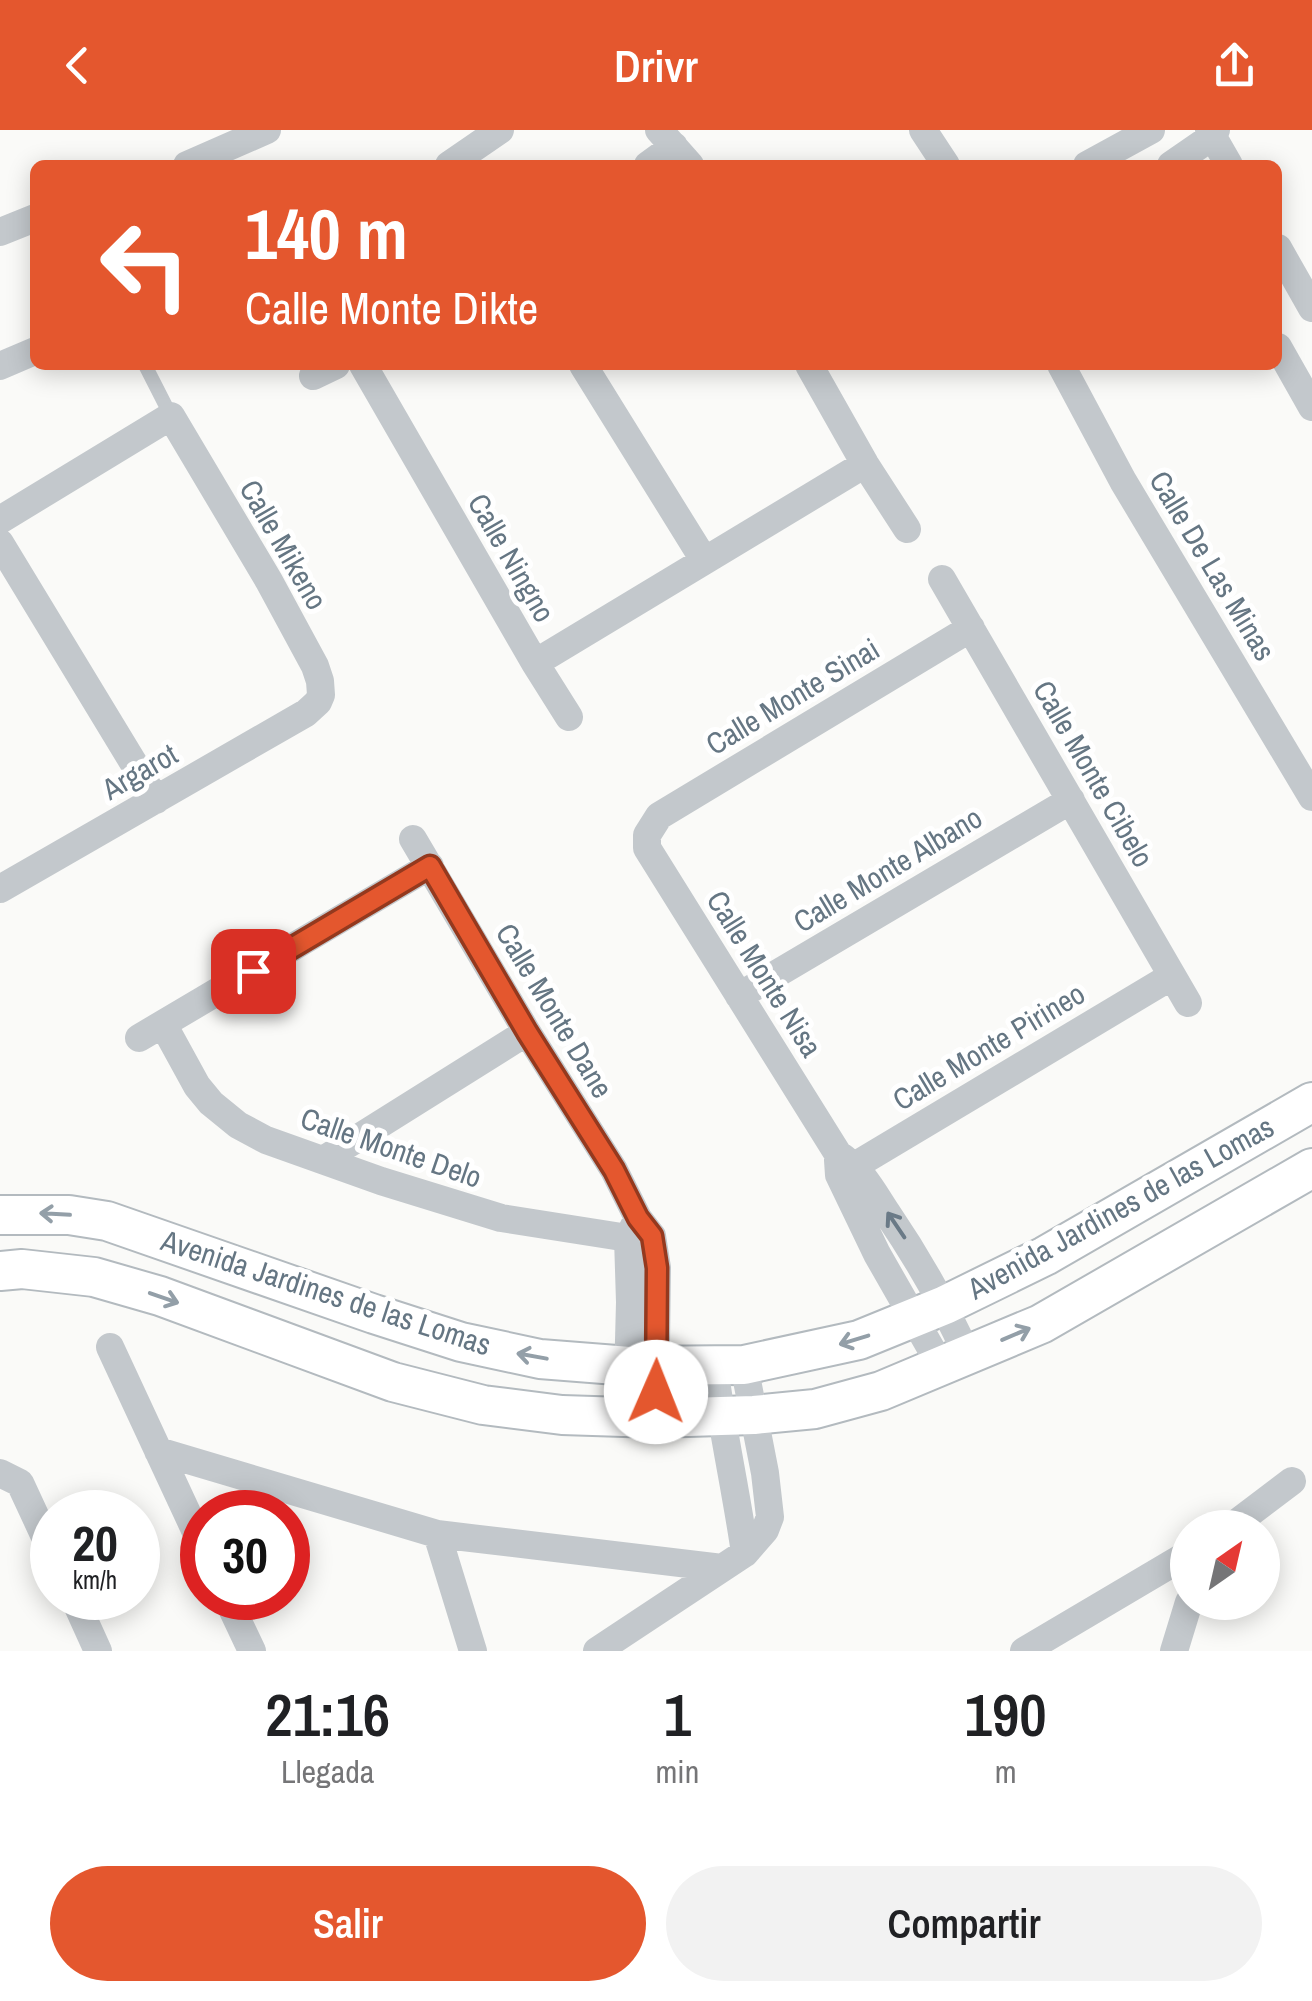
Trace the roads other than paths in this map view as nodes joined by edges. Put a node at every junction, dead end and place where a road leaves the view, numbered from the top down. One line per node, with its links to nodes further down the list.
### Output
1 (267, 130): 6 (street)
2 (500, 130): 7 (street)
3 (923, 130): 8 (street)
4 (1151, 130): 9 (street); 10 (street)
5 (1213, 132): 11 (street); 12 (street)
6 (198, 160)
7 (456, 160)
8 (943, 160)
9 (1096, 160)
10 (1169, 160)
11 (1178, 160)
12 (1227, 160)
13 (30, 220): 14 (street)
14 (0, 232)
15 (1282, 255): 16 (street)
16 (1312, 308)
17 (30, 353): 19 (street)
18 (1282, 354): 25 (street)
19 (0, 366)
20 (147, 370): 26 (lane)
21 (366, 370): 34 (street, Calle Ningno)
22 (586, 370): 31 (street)
23 (812, 370): 27 (street)
24 (1064, 370): 37 (street, Calle De Las Minas)
25 (1312, 407)
26 (171, 416): 28 (street); 35 (street, Calle Mikeno)
27 (865, 464): 29 (street); 31 (street, Calle Ningno)
28 (0, 520)
29 (908, 529)
30 (0, 543): 38 (street)
31 (704, 560): 34 (street, Calle Ningno)
32 (942, 579): 33 (street, Calle Monte Cibelo)
33 (970, 628): 39 (street, Calle Monte Cibelo); 40 (street, Calle Monte Sinai)
34 (535, 663): 36 (street)
35 (312, 709): 38 (street, Argarot)
36 (569, 717)
37 (1312, 797)
38 (156, 800): 43 (street, Argarot)
39 (1070, 800): 44 (street, Calle Monte Cibelo); 45 (street, Calle Monte Albano)
40 (652, 825): 45 (street, Calle Monte Nisa)
41 (413, 839): 42 (street, Calle Monte Dane)
42 (430, 866): 47 (street, Calle Monte Dane); 50 (street, Calle Monte Delo)
43 (0, 890)
44 (1172, 976): 46 (street, Calle Monte Cibelo); 51 (street, Calle Monte Pirineo)
45 (740, 996): 51 (street, Calle Monte Nisa)
46 (1188, 1003)
47 (527, 1032): 50 (street); 56 (street, Calle Monte Dane)
48 (1312, 1102): 49 (street, Avenida Jardines de las Lomas)
49 (1239, 1142): 53 (street); 59 (street, Avenida Jardines de las Lomas)
50 (323, 1160): 56 (street, Calle Monte Delo)
51 (844, 1165): 59 (street, Calle Monte Nisa)
52 (1312, 1168): 53 (street, Avenida Jardines de las Lomas)
53 (1266, 1194): 61 (street, Avenida Jardines de las Lomas, one-way to 53)
54 (0, 1215): 55 (street, Avenida Jardines de las Lomas, one-way to 54)
55 (107, 1221): 58 (street); 62 (street, Avenida Jardines de las Lomas, one-way to 55)
56 (640, 1231): 62 (street, Calle Monte Dane)
57 (0, 1271): 58 (street, Avenida Jardines de las Lomas)
58 (94, 1278): 65 (street, Avenida Jardines de las Lomas, one-way to 65)
59 (930, 1311): 61 (street, Calle Monte Nisa); 63 (street, Avenida Jardines de las Lomas, one-way to 63)
60 (110, 1347): 66 (street)
61 (954, 1361): 64 (street, Avenida Jardines de las Lomas)
62 (643, 1366): 63 (street, Avenida Jardines de las Lomas); 65 (street, Calle Monte Dane)
63 (729, 1366): 64 (street)
64 (737, 1416): 65 (street, Avenida Jardines de las Lomas); 73 (street)
65 (641, 1418)
66 (158, 1451): 69 (street); 72 (street)
67 (0, 1473): 70 (street)
68 (1292, 1481): 71 (street)
69 (180, 1498)
70 (30, 1505)
71 (1254, 1510)
72 (438, 1534): 73 (street); 80 (street)
73 (734, 1560): 81 (street)
74 (1170, 1565): 82 (street)
75 (84, 1620): 78 (street)
76 (237, 1620): 79 (street)
77 (1183, 1620): 83 (street)
78 (98, 1651)
79 (252, 1651)
80 (473, 1651)
81 (597, 1651)
82 (1024, 1651)
83 (1174, 1651)

